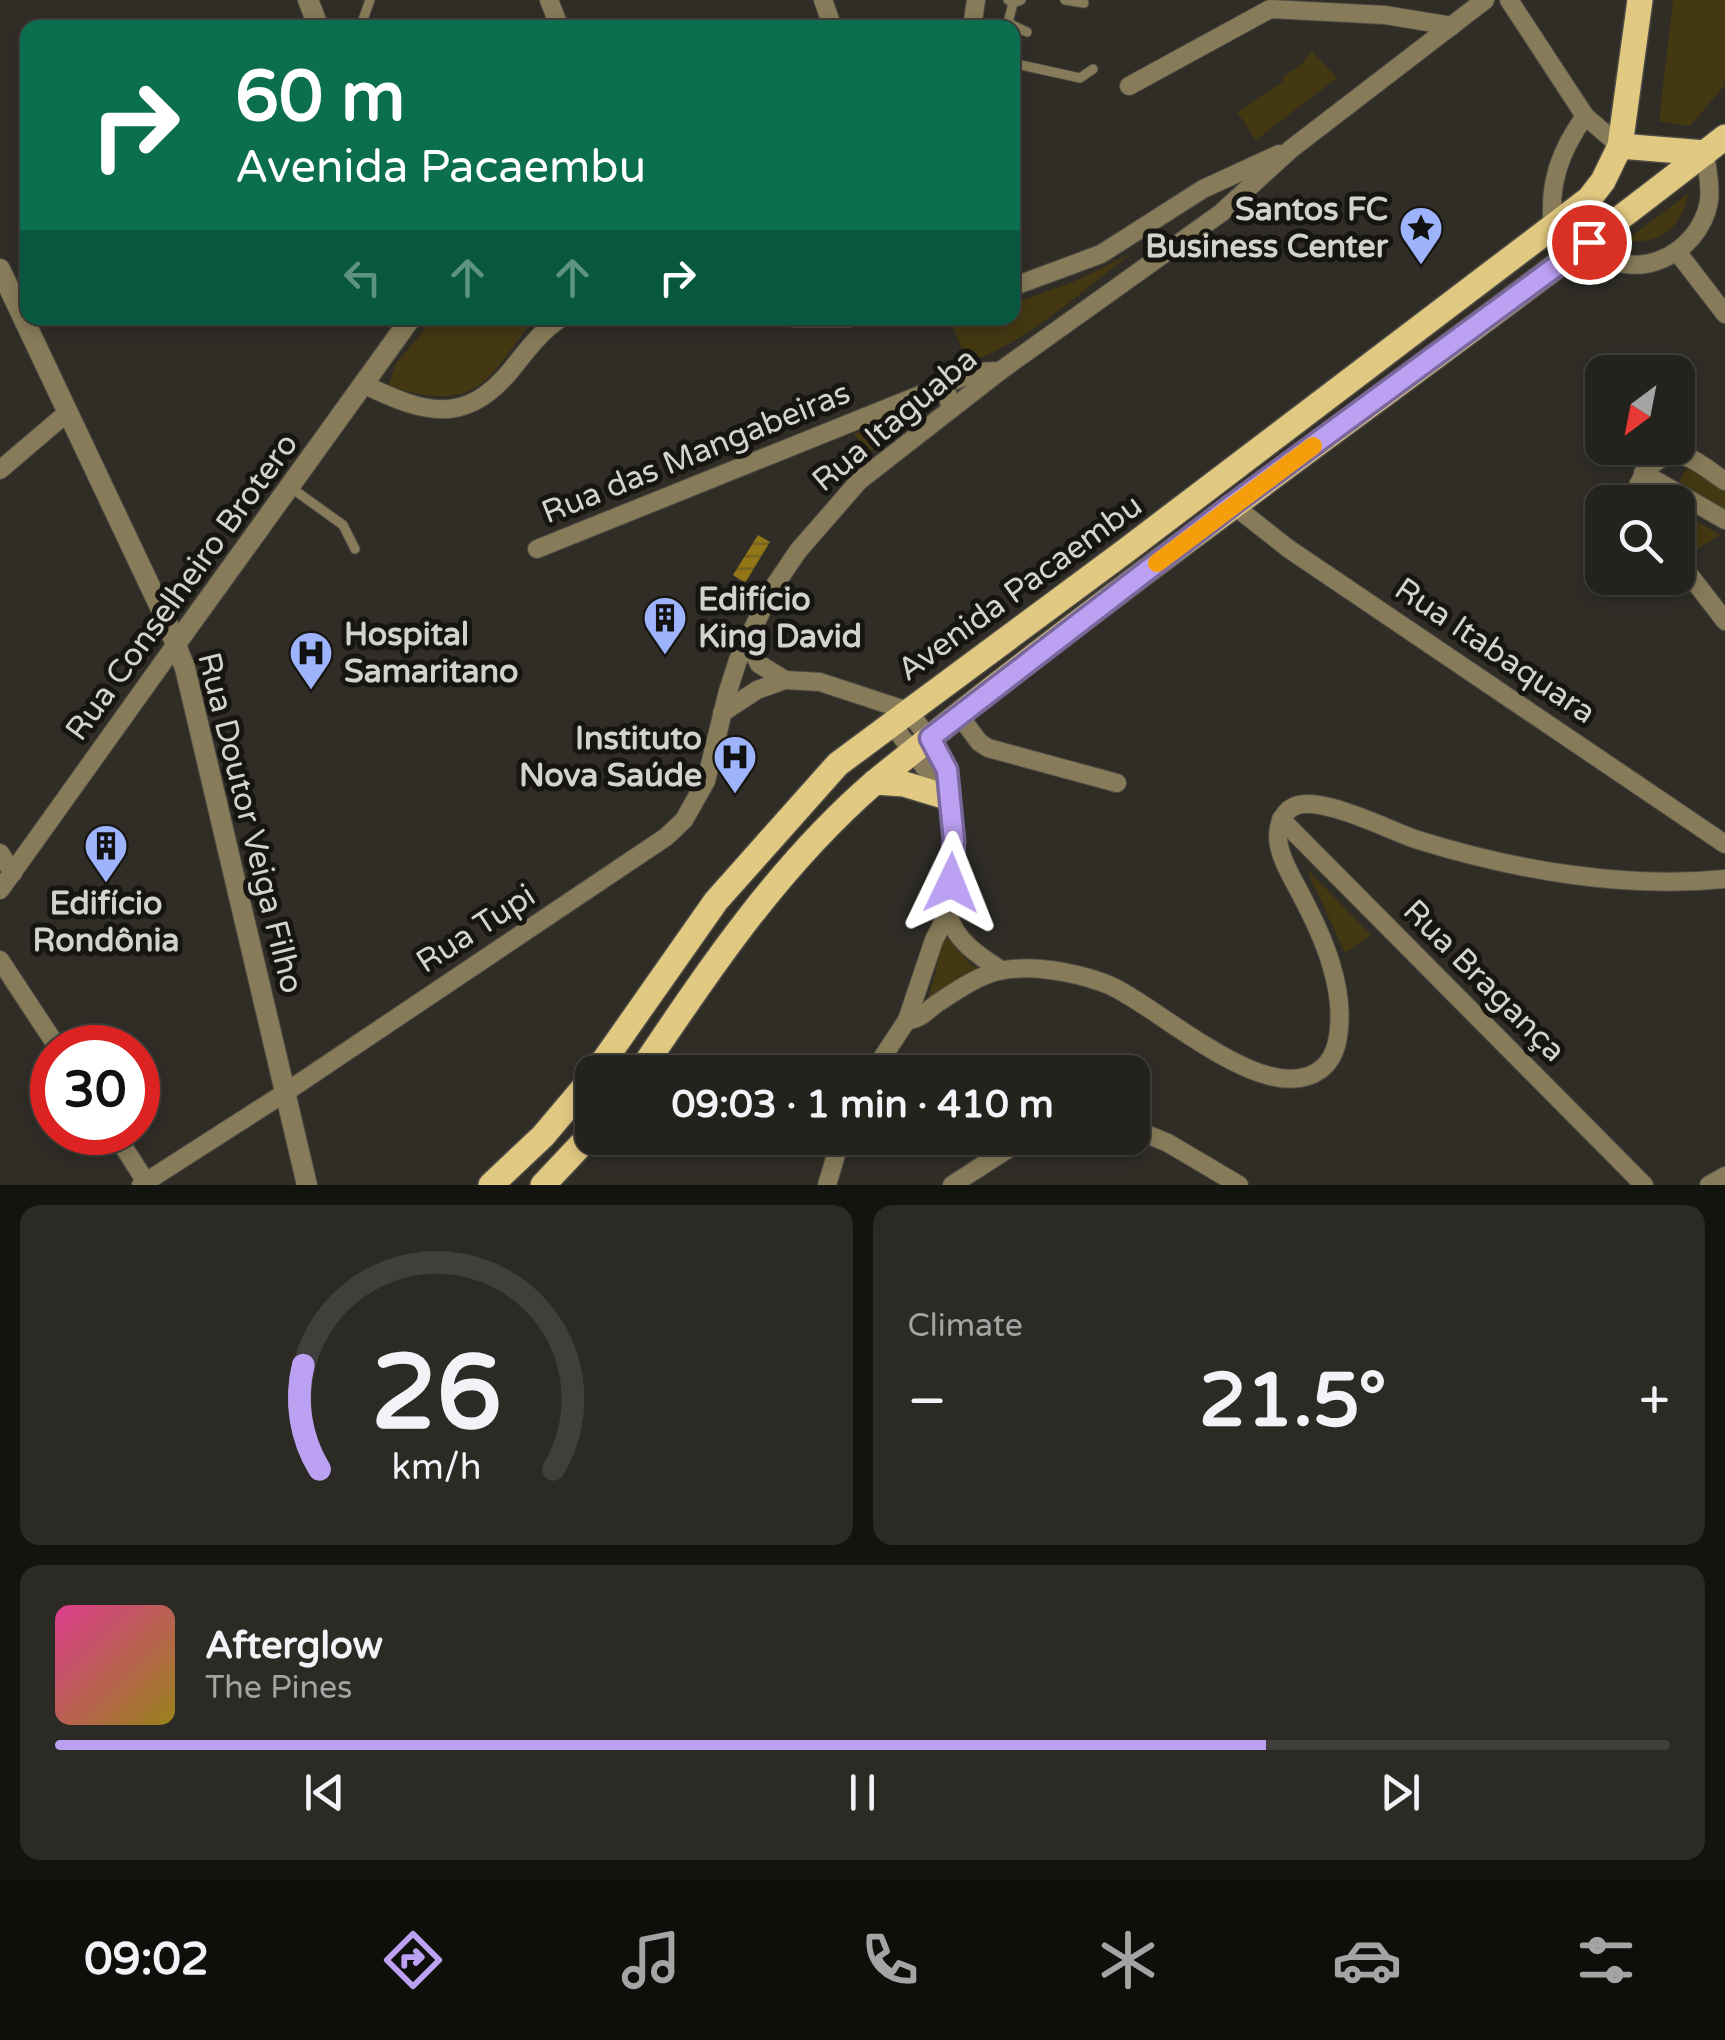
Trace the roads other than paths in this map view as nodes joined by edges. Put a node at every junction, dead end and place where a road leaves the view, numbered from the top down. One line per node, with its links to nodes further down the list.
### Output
1 (1064, 0): 5 (lane)
2 (1484, 0): 6 (street)
3 (1508, 0): 12 (street)
4 (1640, 0): 15 (main road)
5 (1084, 3)
6 (1452, 26): 11 (street); 16 (street)
7 (1020, 30): 8 (lane)
8 (1027, 32)
9 (1020, 65): 10 (lane)
10 (1093, 69)
11 (1129, 86)
12 (1585, 116): 15 (street); 17 (street)
13 (1725, 127): 14 (main road, Avenida Pacaembu)
14 (1715, 145): 15 (main road); 18 (main road, Avenida Pacaembu); 19 (street)
15 (1620, 146): 17 (main road, Avenida Pacaembu)
16 (1291, 148): 21 (street); 27 (street, Rua Itaguaba)
17 (1553, 227): 48 (main road, Avenida Pacaembu)
18 (1589, 242): 19 (street); 37 (main road, Avenida Pacaembu)
19 (1678, 253): 23 (street)
20 (0, 269): 22 (street, Rua Doutor Veiga Filho)
21 (1020, 284)
22 (20, 311)
23 (1725, 314)
24 (27, 325): 31 (street, Rua Doutor Veiga Filho)
25 (406, 325): 28 (street, Rua Conselheiro Brotero)
26 (552, 325): 28 (street)
27 (1000, 371): 29 (street, Rua das Mangabeiras); 30 (street, Rua Itaguaba)
28 (364, 385): 36 (street, Rua Conselheiro Brotero)
29 (932, 390): 30 (street); 39 (street, Rua das Mangabeiras)
30 (950, 409): 43 (street, Rua Itaguaba)
31 (68, 412): 32 (street); 44 (street, Rua Doutor Veiga Filho)
32 (0, 470)
33 (1643, 473): 34 (street); 35 (street); 38 (street)
34 (1725, 481)
35 (1637, 485)
36 (290, 488): 40 (lane); 44 (street, Rua Conselheiro Brotero)
37 (1232, 505): 47 (main road, Avenida Pacaembu); 54 (street, Rua Itabaquara)
38 (1725, 520)
39 (537, 549)
40 (355, 550)
41 (1695, 582): 42 (street)
42 (1725, 622)
43 (747, 640): 45 (street); 46 (street, Rua Itaguaba)
44 (176, 644): 56 (street, Rua Conselheiro Brotero); 67 (street, Rua Doutor Veiga Filho)
45 (785, 680): 46 (street); 48 (street)
46 (722, 713): 67 (street, Rua Tupi)
47 (959, 715): 49 (main road, Avenida Pacaembu); 51 (street)
48 (899, 717): 49 (street); 64 (main road, Avenida Pacaembu)
49 (921, 745): 50 (main road, Avenida Pacaembu); 52 (street)
50 (875, 782): 52 (main road); 65 (main road, Avenida Pacaembu)
51 (1117, 783)
52 (947, 798): 59 (street)
53 (1281, 819): 57 (street); 61 (street); 82 (street, Rua Bragança)
54 (1725, 844)
55 (0, 853): 56 (street)
56 (13, 873): 58 (street, Rua Conselheiro Brotero)
57 (1725, 878)
58 (0, 890)
59 (948, 913): 61 (street); 62 (street)
60 (0, 960): 63 (street)
61 (1001, 970): 62 (street)
62 (907, 1020): 66 (street)
63 (43, 1025)
64 (608, 1055)
65 (652, 1055)
66 (885, 1055)
67 (283, 1094): 75 (street, Rua Tupi); 77 (street, Rua Doutor Veiga Filho)
68 (575, 1097): 78 (main road, Avenida Pacaembu)
69 (1150, 1136): 81 (street)
70 (575, 1150): 79 (main road)
71 (128, 1155): 75 (street)
72 (836, 1155): 76 (street)
73 (999, 1155): 80 (street)
74 (1725, 1176): 83 (street)
75 (144, 1183)
76 (828, 1184)
77 (307, 1185)
78 (490, 1185)
79 (543, 1185)
80 (952, 1185)
81 (1239, 1185)
82 (1644, 1185)
83 (1709, 1185)

